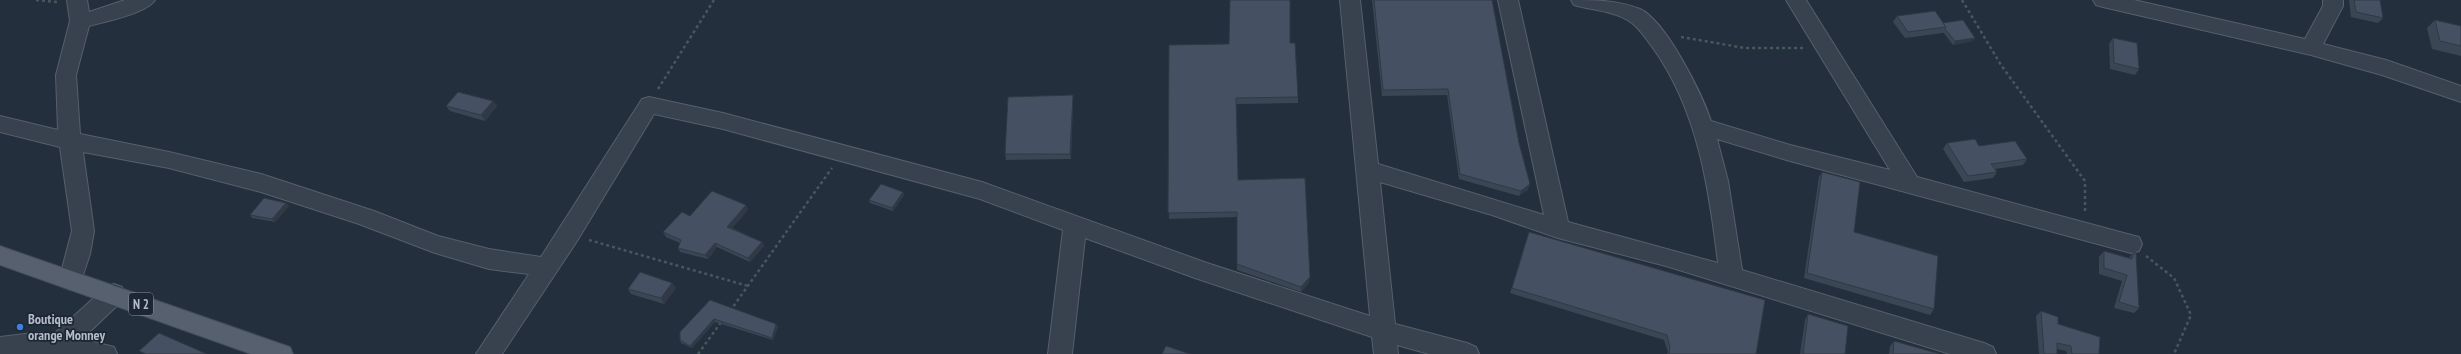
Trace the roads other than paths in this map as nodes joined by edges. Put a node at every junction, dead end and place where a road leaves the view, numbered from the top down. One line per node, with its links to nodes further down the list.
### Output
1 (77, 0): 9 (street)
2 (145, 0): 9 (street)
3 (1350, 0): 15 (street)
4 (1508, 0): 18 (street)
5 (1582, 0): 13 (street)
6 (1796, 0): 16 (street)
7 (2103, 0): 10 (street)
8 (2332, 0): 10 (street)
9 (80, 22): 14 (street)
10 (2312, 48): 11 (street)
11 (2461, 94)
12 (0, 124): 14 (street)
13 (1702, 126): 16 (street); 22 (street)
14 (71, 141): 21 (street); 23 (street)
15 (1367, 170): 18 (street); 25 (street)
16 (1910, 184): 19 (street)
17 (1075, 226): 21 (street); 25 (street); 31 (street)
18 (1558, 229): 22 (street)
19 (2130, 244)
20 (0, 255): 23 (main road, N 2)
21 (548, 267): 30 (street)
22 (1731, 277): 34 (street)
23 (71, 280): 24 (main road, N 2)
24 (114, 294): 26 (street); 29 (main road, N 2)
25 (1384, 331): 32 (street); 33 (street)
26 (60, 344): 27 (street); 28 (street)
27 (0, 347)
28 (105, 354)
29 (281, 354)
30 (488, 354)
31 (1060, 354)
32 (1386, 354)
33 (1467, 354)
34 (1984, 354)

